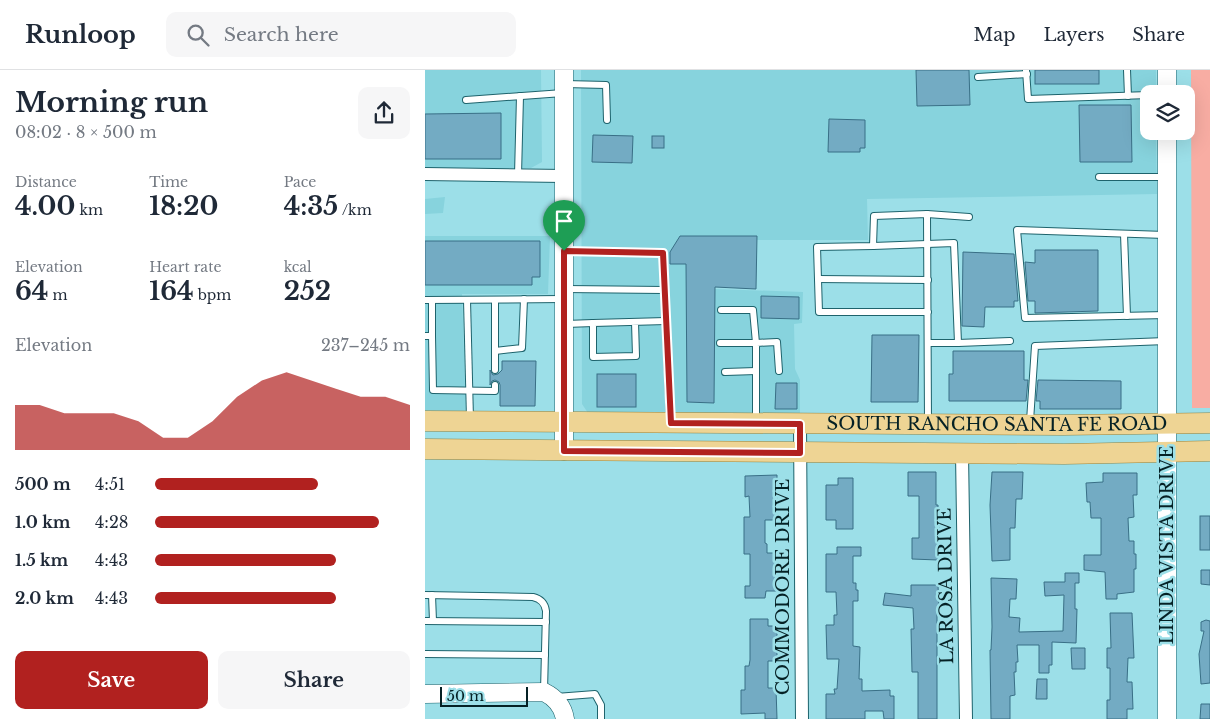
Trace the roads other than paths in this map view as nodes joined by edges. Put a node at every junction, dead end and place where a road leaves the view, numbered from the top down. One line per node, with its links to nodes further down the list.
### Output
1 (1127, 70): 9 (lane)
2 (1167, 70): 6 (main road)
3 (1027, 72): 4 (lane); 9 (lane)
4 (978, 77)
5 (564, 83): 8 (lane); 11 (lane); 15 (main road)
6 (1167, 85)
7 (1140, 95): 9 (lane)
8 (520, 96): 10 (lane); 14 (lane)
9 (1128, 96)
10 (467, 100)
11 (607, 120)
12 (1167, 140): 17 (main road, LINDA VISTA DRIVE)
13 (425, 174): 14 (street)
14 (518, 175): 15 (street)
15 (564, 176): 24 (main road)
16 (1099, 177): 17 (lane)
17 (1167, 177): 21 (main road, LINDA VISTA DRIVE)
18 (927, 214): 19 (lane); 22 (lane); 23 (lane)
19 (969, 217)
20 (1124, 234): 21 (lane); 36 (lane); 36 (lane)
21 (1167, 235): 35 (main road, LINDA VISTA DRIVE)
22 (927, 244): 23 (lane); 26 (lane); 46 (lane)
23 (873, 246): 25 (lane)
24 (564, 251): 27 (lane); 28 (main road)
25 (818, 279): 26 (lane); 34 (lane)
26 (928, 280): 34 (lane)
27 (665, 290): 28 (lane); 37 (lane)
28 (564, 294): 29 (lane); 40 (main road)
29 (524, 299): 32 (lane); 48 (lane)
30 (428, 300): 31 (lane); 41 (lane)
31 (467, 300): 32 (lane); 54 (lane)
32 (495, 300): 48 (lane)
33 (721, 310): 47 (lane)
34 (928, 312): 45 (lane)
35 (1167, 315): 36 (lane); 42 (main road, LINDA VISTA DRIVE)
36 (1127, 316)
37 (666, 321): 38 (lane); 60 (lane)
38 (635, 322): 39 (lane); 39 (lane)
39 (593, 323): 40 (lane)
40 (564, 324): 59 (main road)
41 (429, 336): 54 (lane)
42 (1167, 341): 57 (main road, LINDA VISTA DRIVE); 64 (lane)
43 (1010, 342): 46 (lane)
44 (720, 343): 47 (lane)
45 (928, 343): 46 (lane); 63 (lane)
46 (958, 343)
47 (756, 344): 50 (lane); 52 (lane)
48 (495, 351): 49 (lane)
49 (495, 370)
50 (756, 371): 51 (lane); 61 (lane)
51 (725, 372)
52 (779, 372)
53 (495, 386): 54 (lane)
54 (469, 390): 56 (lane)
55 (425, 421): 56 (main road, SOUTH RANCHO SANTA FE ROAD)
56 (471, 422): 59 (main road, SOUTH RANCHO SANTA FE ROAD)
57 (1167, 422): 58 (main road, SOUTH RANCHO SANTA FE ROAD); 64 (main road, SOUTH RANCHO SANTA FE ROAD); 67 (main road, LINDA VISTA DRIVE)
58 (1210, 422)
59 (564, 423): 60 (main road, SOUTH RANCHO SANTA FE ROAD); 66 (main road)
60 (671, 423): 61 (main road, SOUTH RANCHO SANTA FE ROAD)
61 (756, 424): 62 (main road, SOUTH RANCHO SANTA FE ROAD)
62 (800, 424): 63 (main road, SOUTH RANCHO SANTA FE ROAD); 69 (street, COMMODORE DRIVE)
63 (928, 424): 64 (main road, SOUTH RANCHO SANTA FE ROAD)
64 (1030, 425)
65 (425, 449): 66 (main road, SOUTH RANCHO SANTA FE ROAD)
66 (564, 451): 69 (main road, SOUTH RANCHO SANTA FE ROAD)
67 (1168, 451): 68 (main road, SOUTH RANCHO SANTA FE ROAD); 70 (main road, SOUTH RANCHO SANTA FE ROAD); 82 (main road, LINDA VISTA DRIVE)
68 (1210, 451)
69 (800, 453): 70 (main road, SOUTH RANCHO SANTA FE ROAD); 80 (street, COMMODORE DRIVE)
70 (962, 453): 81 (street, LA ROSA DRIVE)
71 (429, 595): 72 (lane); 73 (lane)
72 (429, 621): 73 (lane)
73 (546, 622): 75 (lane)
74 (425, 654): 75 (lane)
75 (545, 654): 77 (lane)
76 (425, 694): 77 (main road)
77 (549, 695): 78 (main road); 79 (lane)
78 (565, 719)
79 (601, 719)
80 (801, 719)
81 (966, 719)
82 (1167, 719)

